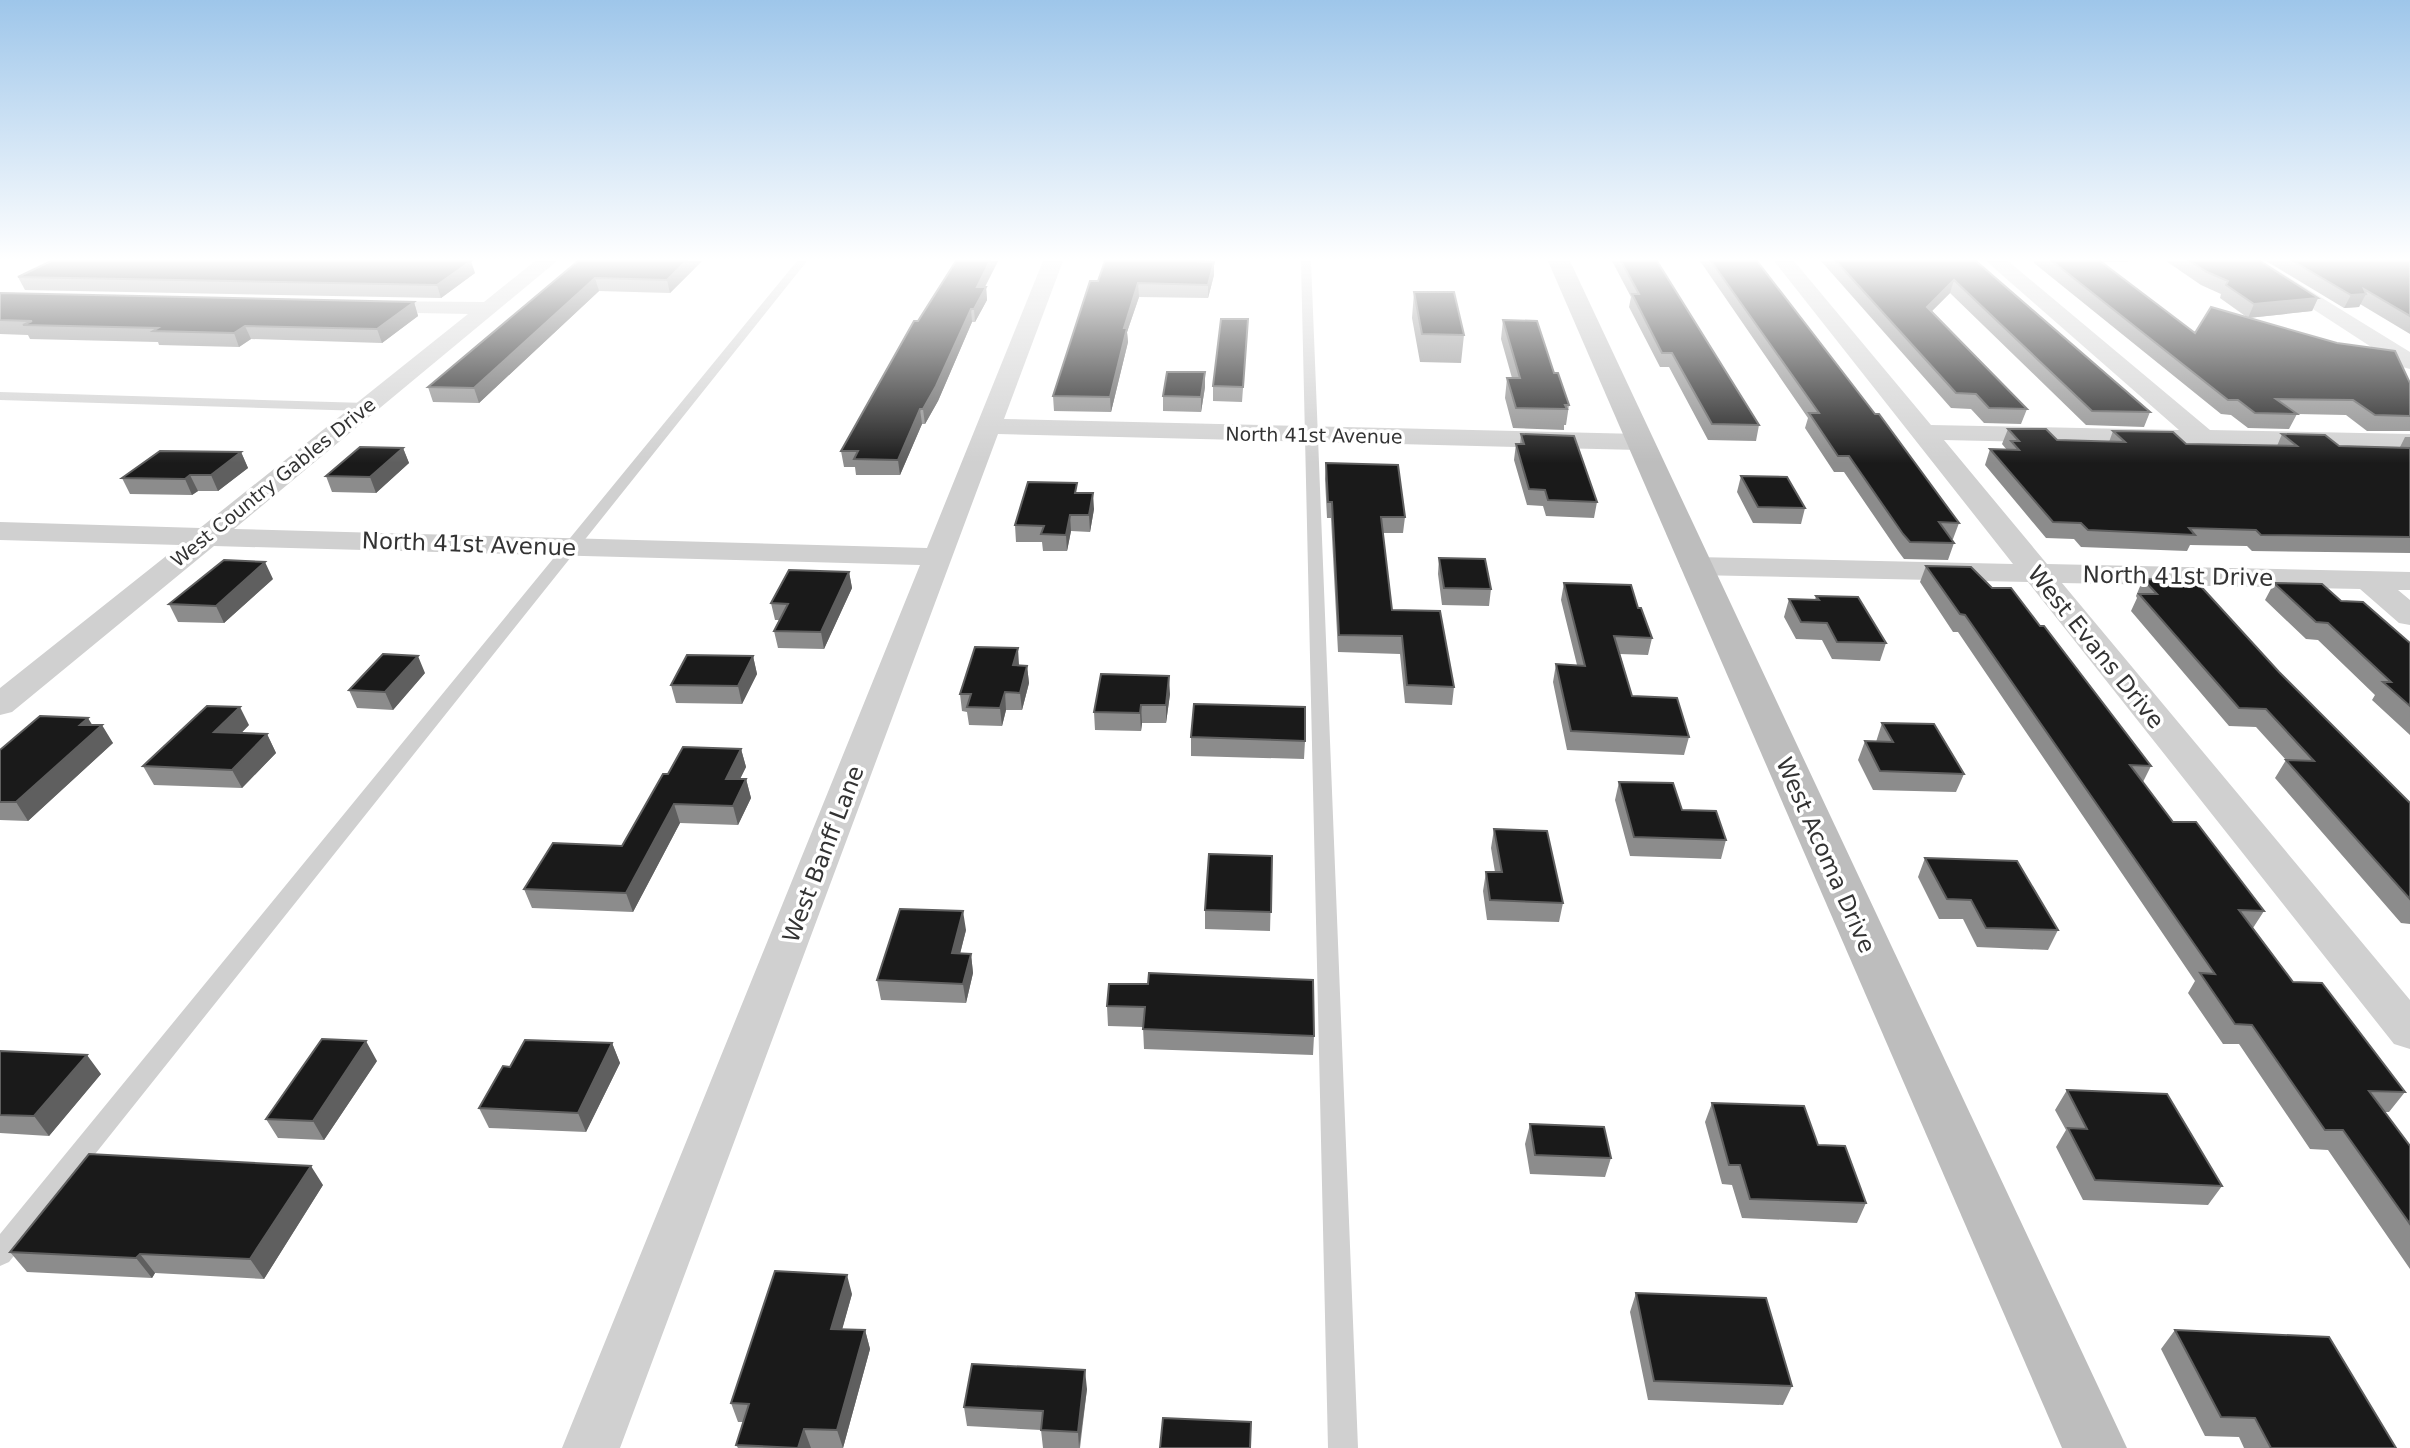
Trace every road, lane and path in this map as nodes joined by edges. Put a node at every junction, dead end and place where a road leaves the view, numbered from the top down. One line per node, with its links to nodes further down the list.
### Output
1 (463, 329): 13 (street, West Country Gables Drive)
2 (747, 329): 22 (lane)
3 (1027, 329): 14 (street, West Banff Lane)
4 (1308, 329): 16 (lane)
5 (1589, 329): 18 (street, West Acoma Drive)
6 (1839, 329): 15 (street, West Evans Drive)
7 (2075, 329): 17 (street)
8 (2357, 329): 10 (street)
9 (2339, 337): 10 (street)
10 (2372, 338): 11 (street)
11 (2410, 362)
12 (0, 396): 13 (lane)
13 (366, 407): 21 (street, West Country Gables Drive)
14 (989, 426): 16 (street, North 41st Avenue); 23 (street, West Banff Lane)
15 (1922, 432): 17 (street); 25 (street, West Evans Drive)
16 (1312, 435): 18 (street, North 41st Avenue); 33 (lane)
17 (2204, 438): 19 (street)
18 (1639, 442): 24 (street, West Acoma Drive)
19 (2410, 442)
20 (0, 531): 21 (street, North 41st Avenue)
21 (206, 537): 22 (street, North 41st Avenue); 29 (street, West Country Gables Drive)
22 (569, 547): 23 (street, North 41st Avenue); 31 (lane)
23 (938, 557): 32 (street, West Banff Lane)
24 (1695, 566): 25 (street, North 41st Drive); 34 (street, West Acoma Drive)
25 (2035, 573): 26 (street, North 41st Drive); 30 (street, West Evans Drive)
26 (2367, 579): 27 (street, North 41st Drive); 28 (street)
27 (2410, 581)
28 (2410, 616)
29 (0, 705)
30 (2410, 1032)
31 (0, 1254)
32 (591, 1448)
33 (1343, 1448)
34 (2095, 1448)

